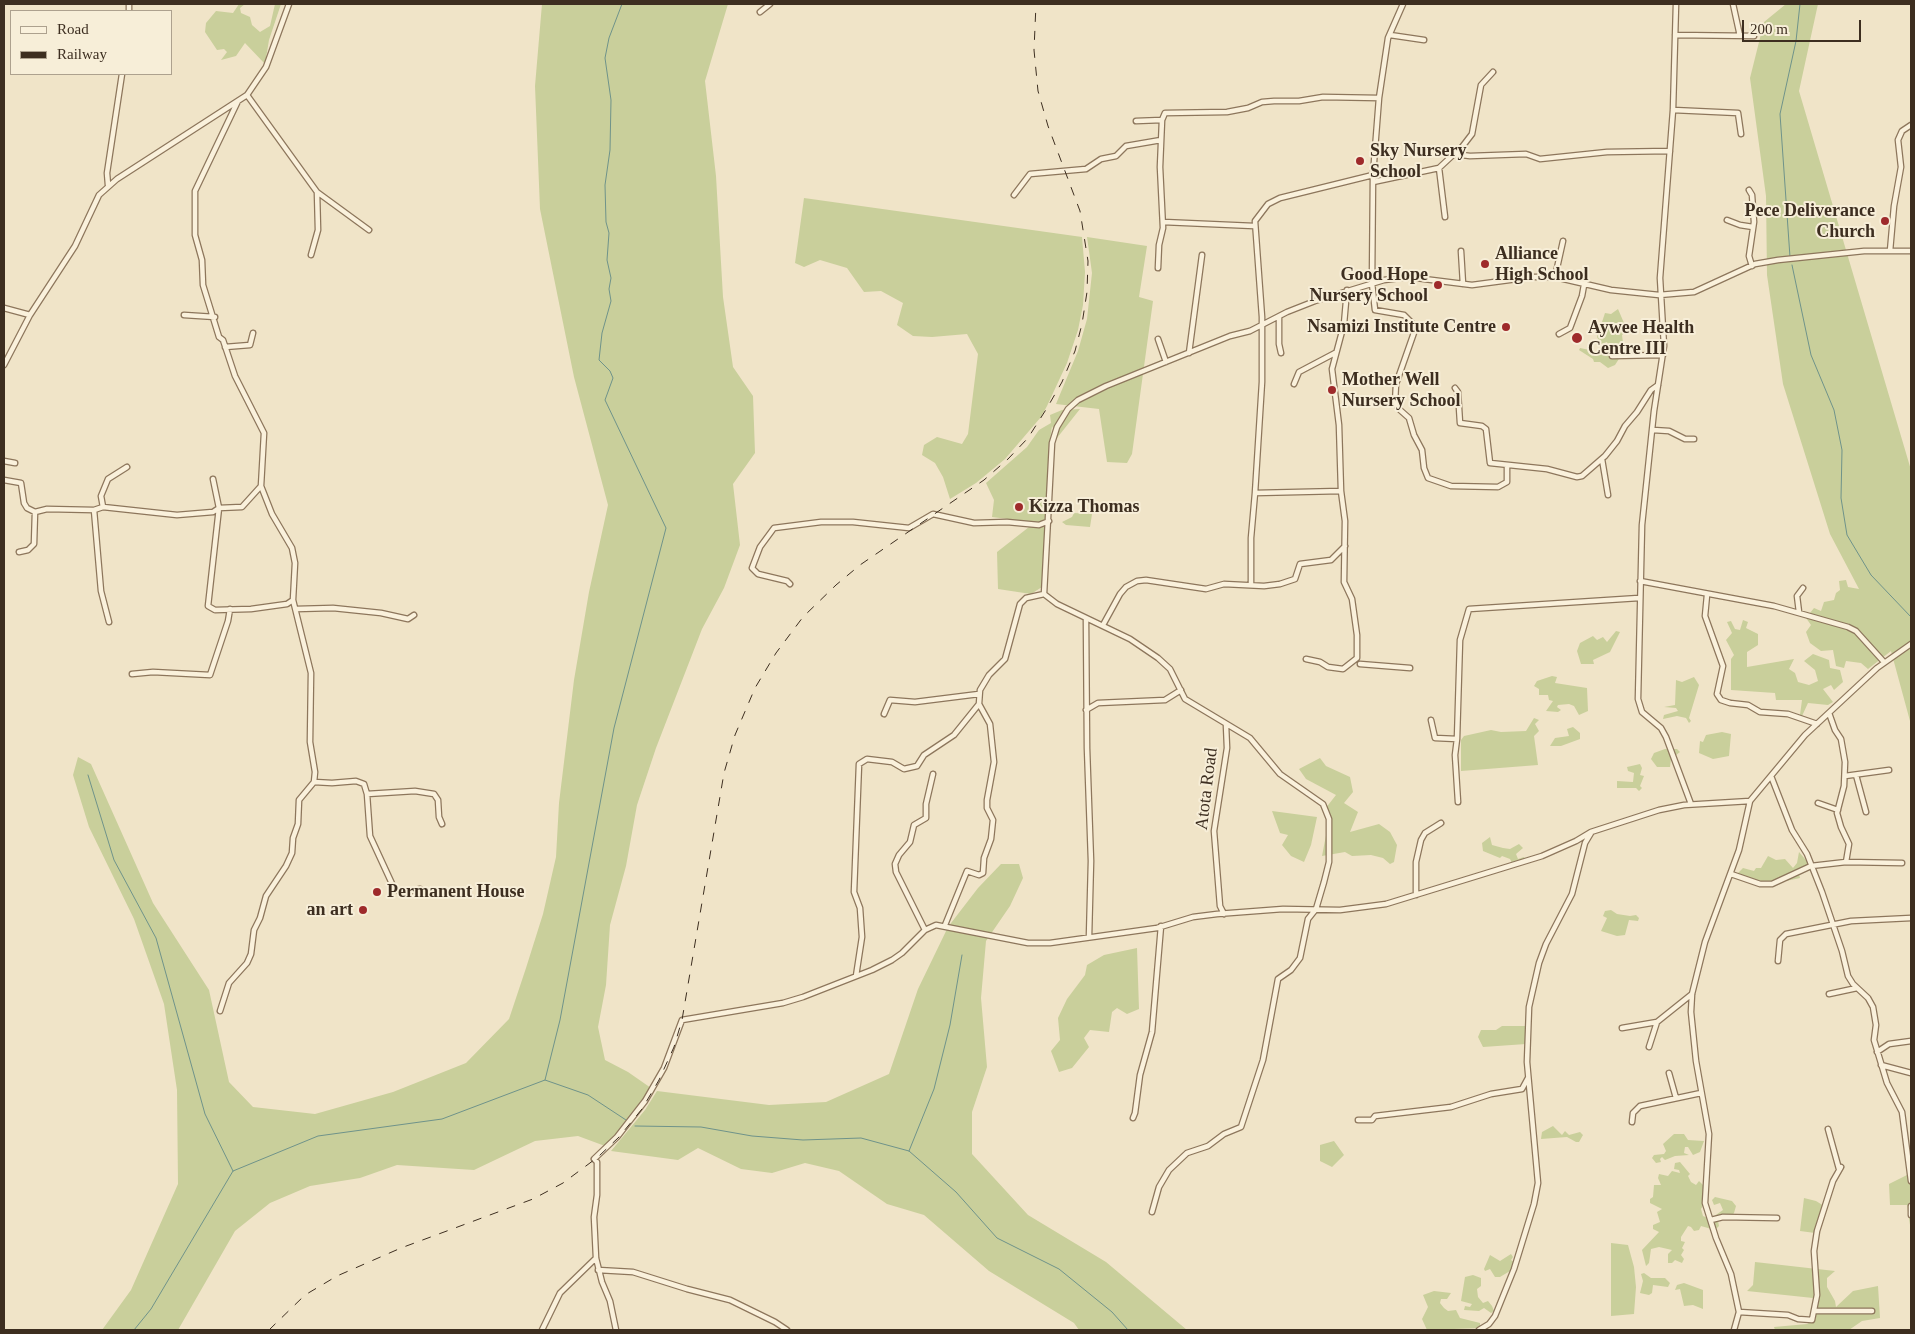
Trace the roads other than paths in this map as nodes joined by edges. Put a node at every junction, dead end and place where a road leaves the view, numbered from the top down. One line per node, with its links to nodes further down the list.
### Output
1 (288, 4): 14 (street)
2 (770, 4): 6 (street)
3 (1403, 4): 7 (street)
4 (1676, 4): 8 (street)
5 (1733, 4): 9 (street)
6 (760, 12)
7 (1390, 35): 11 (street); 15 (street)
8 (1675, 35): 9 (street); 17 (street)
9 (1740, 36): 10 (street)
10 (1754, 36)
11 (1424, 40)
12 (1493, 72): 24 (street)
13 (122, 75): 28 (street)
14 (247, 94): 16 (street); 30 (street)
15 (1379, 98): 18 (street); 26 (street)
16 (238, 101): 28 (street); 56 (street)
17 (1673, 110): 21 (street); 23 (street)
18 (1162, 120): 19 (street); 22 (street)
19 (1136, 121)
20 (1911, 125): 40 (street)
21 (1740, 134)
22 (1161, 140): 31 (street); 34 (street)
23 (1670, 151): 24 (street); 51 (street)
24 (1454, 154): 25 (street)
25 (1438, 168): 27 (street); 32 (street)
26 (1373, 176): 27 (street); 35 (street)
27 (1373, 182): 47 (street)
28 (108, 185): 53 (street)
29 (1749, 190): 36 (street)
30 (317, 192): 37 (street); 42 (street)
31 (1014, 194)
32 (1445, 217)
33 (1726, 220): 36 (street)
34 (1162, 222): 35 (street); 45 (street)
35 (1254, 226): 57 (street)
36 (1753, 227): 44 (street)
37 (369, 230)
38 (1563, 241): 46 (street)
39 (1461, 251): 48 (street)
40 (1890, 251): 41 (street); 44 (street)
41 (1911, 251)
42 (311, 255)
43 (1202, 255): 62 (street)
44 (1752, 266): 51 (street)
45 (1158, 268)
46 (1555, 277): 48 (street); 49 (street)
47 (1372, 283): 48 (street); 50 (street); 77 (street)
48 (1463, 284)
49 (1584, 285): 51 (street); 59 (street)
50 (1347, 290): 55 (street); 64 (street)
51 (1659, 295): 65 (street)
52 (4, 308): 53 (street)
53 (30, 315): 68 (street)
54 (184, 315): 56 (street)
55 (1279, 316): 57 (street); 63 (street)
56 (215, 317): 61 (street)
57 (1262, 324): 62 (street); 83 (street)
58 (253, 333): 61 (street)
59 (1559, 334)
60 (1158, 339): 67 (street)
61 (226, 347): 81 (street)
62 (1189, 353): 67 (street)
63 (1281, 353)
64 (1335, 353): 69 (street); 82 (street)
65 (1663, 355): 66 (street); 70 (street)
66 (1612, 356)
67 (1166, 362): 89 (street)
68 (4, 365)
69 (1294, 384)
70 (1658, 385): 72 (street); 74 (street)
71 (1455, 388): 77 (street)
72 (1653, 430): 73 (street); 92 (street)
73 (1694, 439)
74 (1602, 458): 77 (street); 84 (street)
75 (4, 461): 76 (street)
76 (15, 462)
77 (1507, 465)
78 (127, 467): 85 (street)
79 (213, 479): 86 (street)
80 (4, 480): 88 (street)
81 (261, 486): 86 (street); 99 (street)
82 (1341, 491): 83 (street); 90 (street)
83 (1255, 493): 94 (street)
84 (1608, 495)
85 (103, 507): 86 (street); 87 (street)
86 (219, 508): 100 (street)
87 (94, 510): 88 (street); 105 (street)
88 (35, 512): 91 (street)
89 (1049, 521): 93 (street); 96 (street)
90 (1345, 545): 94 (street); 108 (street)
91 (19, 552)
92 (1640, 581): 97 (street); 98 (street)
93 (790, 584)
94 (1251, 584): 106 (street)
95 (1803, 588): 102 (street)
96 (1044, 594): 104 (street); 114 (street)
97 (1707, 595): 102 (street); 120 (street)
98 (1639, 598): 122 (street); 133 (street)
99 (293, 600): 100 (street); 101 (street)
100 (230, 609): 112 (street)
101 (296, 609): 103 (street); 128 (street)
102 (1799, 612): 109 (street)
103 (414, 615)
104 (1086, 618): 106 (street); 116 (street)
105 (109, 622)
106 (1103, 625): 113 (street)
107 (1911, 644): 109 (street)
108 (1306, 659)
109 (1884, 662): 117 (street)
110 (1360, 664): 111 (street)
111 (1410, 668)
112 (132, 674)
113 (1181, 690): 116 (street); 121 (street)
114 (979, 694): 115 (street); 118 (street)
115 (979, 704): 149 (street); 154 (street)
116 (1086, 710): 152 (street)
117 (1829, 713): 120 (street); 126 (street)
118 (884, 714)
119 (1431, 720): 122 (street)
120 (1817, 724): 125 (street)
121 (1226, 726): 145 (street); 146 (street, Atota Road)
122 (1457, 739): 131 (street)
123 (1889, 770): 127 (street)
124 (933, 774): 151 (street)
125 (1771, 776): 130 (street); 141 (street)
126 (1845, 776): 127 (street); 134 (street)
127 (1856, 776): 135 (street)
128 (314, 782): 129 (street); 158 (street)
129 (367, 794): 137 (street); 143 (street)
130 (1750, 801): 133 (street); 142 (street)
131 (1458, 802)
132 (1818, 803): 134 (street)
133 (1691, 804): 138 (street)
134 (1838, 810): 139 (street)
135 (1866, 812)
136 (1441, 823): 144 (street)
137 (442, 824)
138 (1591, 832): 144 (street); 169 (street)
139 (1846, 862): 140 (street); 141 (street)
140 (1902, 862)
141 (1811, 866): 142 (street); 148 (street)
142 (1731, 874): 156 (street)
143 (420, 889)
144 (1416, 895): 145 (street)
145 (1316, 909): 146 (street); 178 (street)
146 (1224, 914): 150 (street)
147 (1911, 918): 148 (street)
148 (1834, 924): 153 (street); 155 (street)
149 (945, 925): 151 (street); 152 (street)
150 (1161, 926): 152 (street); 172 (street)
151 (926, 930): 154 (street)
152 (1089, 936)
153 (1778, 961)
154 (856, 976): 182 (street)
155 (1857, 988): 157 (street); 162 (street)
156 (1692, 994): 159 (street); 170 (street)
157 (1829, 994)
158 (220, 1011)
159 (1657, 1022): 160 (street); 164 (street)
160 (1622, 1028)
161 (1911, 1040): 163 (street)
162 (1876, 1045): 163 (street); 165 (street)
163 (1883, 1046): 165 (street)
164 (1648, 1047)
165 (1877, 1052): 166 (street)
166 (1881, 1065): 168 (street); 176 (street)
167 (1669, 1073): 171 (street)
168 (1911, 1073)
169 (1528, 1078): 173 (street); 190 (street)
170 (1701, 1093): 171 (street); 181 (street)
171 (1676, 1098): 174 (street)
172 (1133, 1118)
173 (1358, 1120)
174 (1632, 1122)
175 (1828, 1129): 184 (street)
176 (1911, 1181)
177 (1911, 1206): 179 (street)
178 (1152, 1212)
179 (1911, 1215)
180 (1777, 1218): 181 (street)
181 (1711, 1220): 186 (street)
182 (596, 1258): 183 (street); 187 (street)
183 (598, 1270): 188 (street); 189 (street)
184 (1814, 1311): 185 (street); 186 (street)
185 (1872, 1311)
186 (1739, 1312): 191 (street)
187 (542, 1330)
188 (616, 1330)
189 (787, 1330)
190 (1479, 1330)
191 (1734, 1330)

